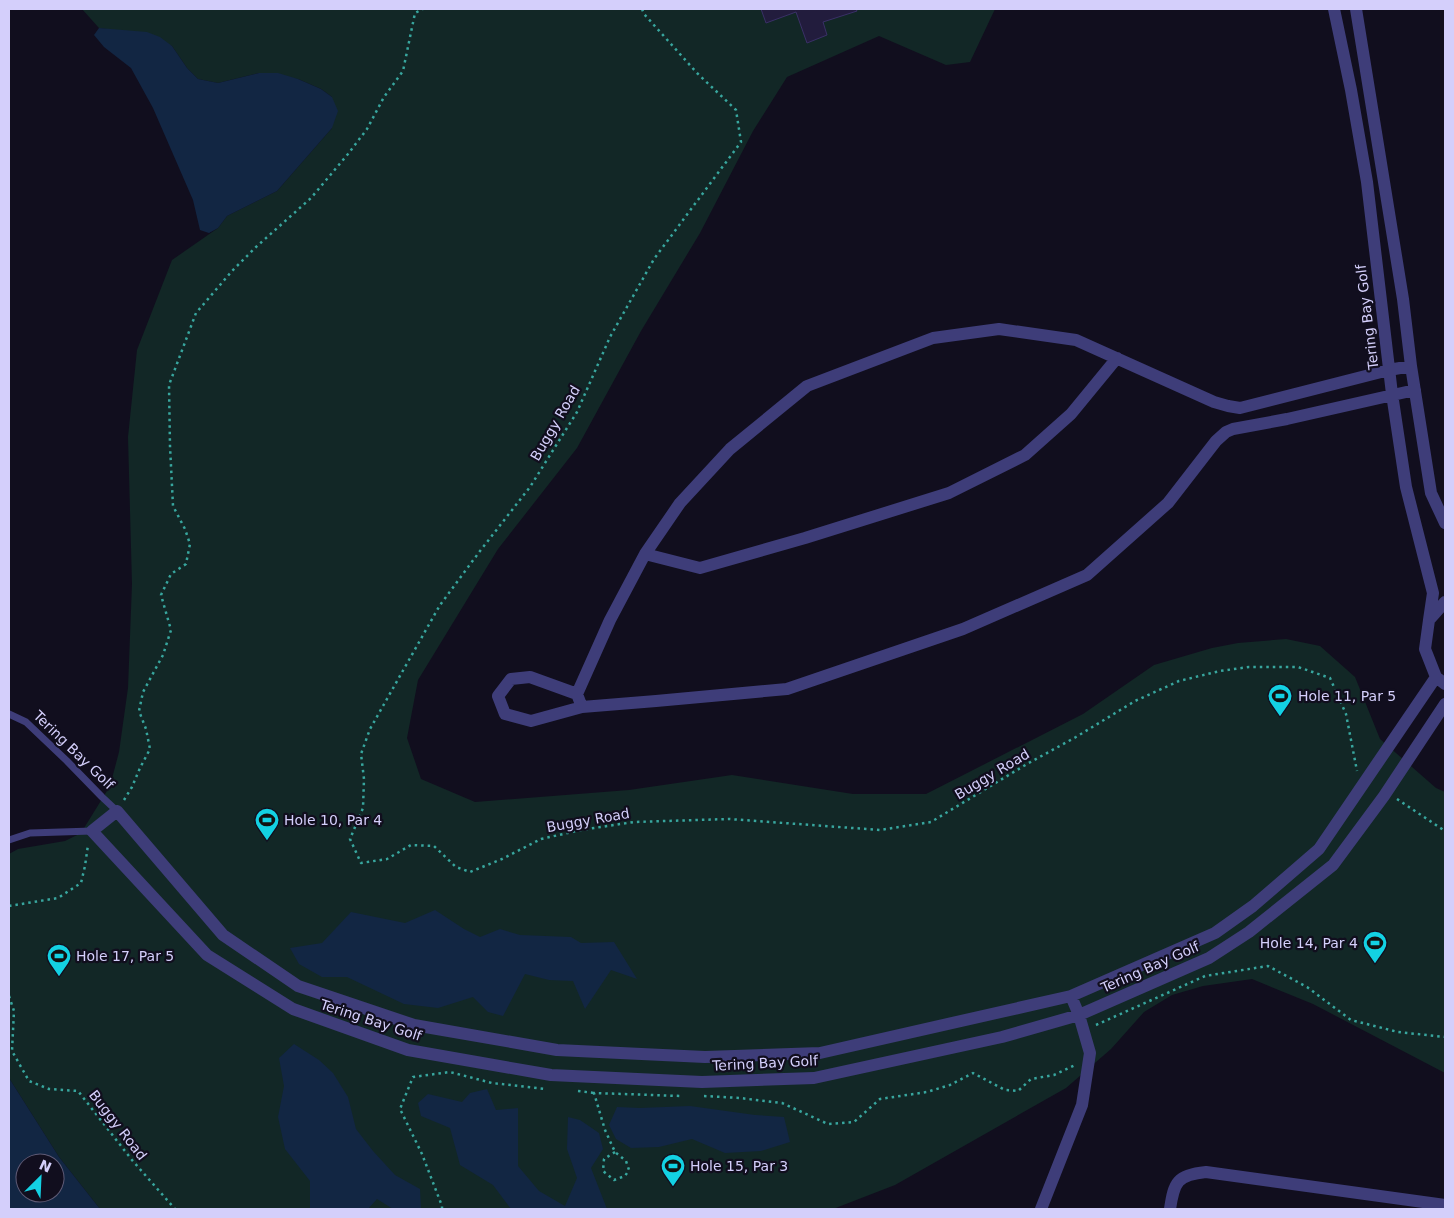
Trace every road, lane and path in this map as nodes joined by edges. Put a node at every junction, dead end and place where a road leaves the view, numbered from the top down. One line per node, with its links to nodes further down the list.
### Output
1 (416, 9): 6 (path)
2 (422, 9): 6 (path)
3 (642, 9): 21 (path, Buggy Road)
4 (1334, 9): 9 (street, Tering Bay Golf)
5 (1356, 9): 8 (street)
6 (415, 13): 23 (path)
7 (1117, 358): 9 (street); 13 (street); 13 (street)
8 (1411, 366): 9 (street); 10 (street)
9 (1389, 370): 11 (street, Tering Bay Golf)
10 (1415, 390): 11 (street); 12 (street)
11 (1392, 394): 15 (street, Tering Bay Golf); 19 (street)
12 (1445, 523)
13 (645, 554): 17 (street)
14 (1445, 602): 15 (street)
15 (1429, 620): 16 (street, Tering Bay Golf)
16 (1441, 681): 21 (street, Tering Bay Golf)
17 (577, 694): 19 (street); 19 (street)
18 (1445, 704): 22 (street, Tering Bay Golf)
19 (582, 707)
20 (9, 714): 23 (lane, Tering Bay Golf)
21 (1366, 780): 29 (street, Tering Bay Golf)
22 (1386, 792): 25 (path); 30 (street, Tering Bay Golf)
23 (117, 811): 24 (street); 29 (street, Tering Bay Golf)
24 (92, 831): 26 (lane); 27 (path); 30 (street, Tering Bay Golf)
25 (1445, 831)
26 (9, 840)
27 (9, 906)
28 (9, 996): 41 (path, Buggy Road)
29 (1071, 996): 30 (street)
30 (1079, 1015): 33 (street)
31 (1096, 1032): 32 (path)
32 (1445, 1037)
33 (1089, 1060): 38 (path); 43 (street)
34 (554, 1089): 42 (path)
35 (571, 1090): 36 (path)
36 (594, 1093): 37 (path); 39 (path)
37 (682, 1096)
38 (701, 1096)
39 (615, 1152): 39 (path)
40 (1445, 1205): 44 (street)
41 (175, 1209)
42 (442, 1209)
43 (1041, 1209)
44 (1170, 1209)

